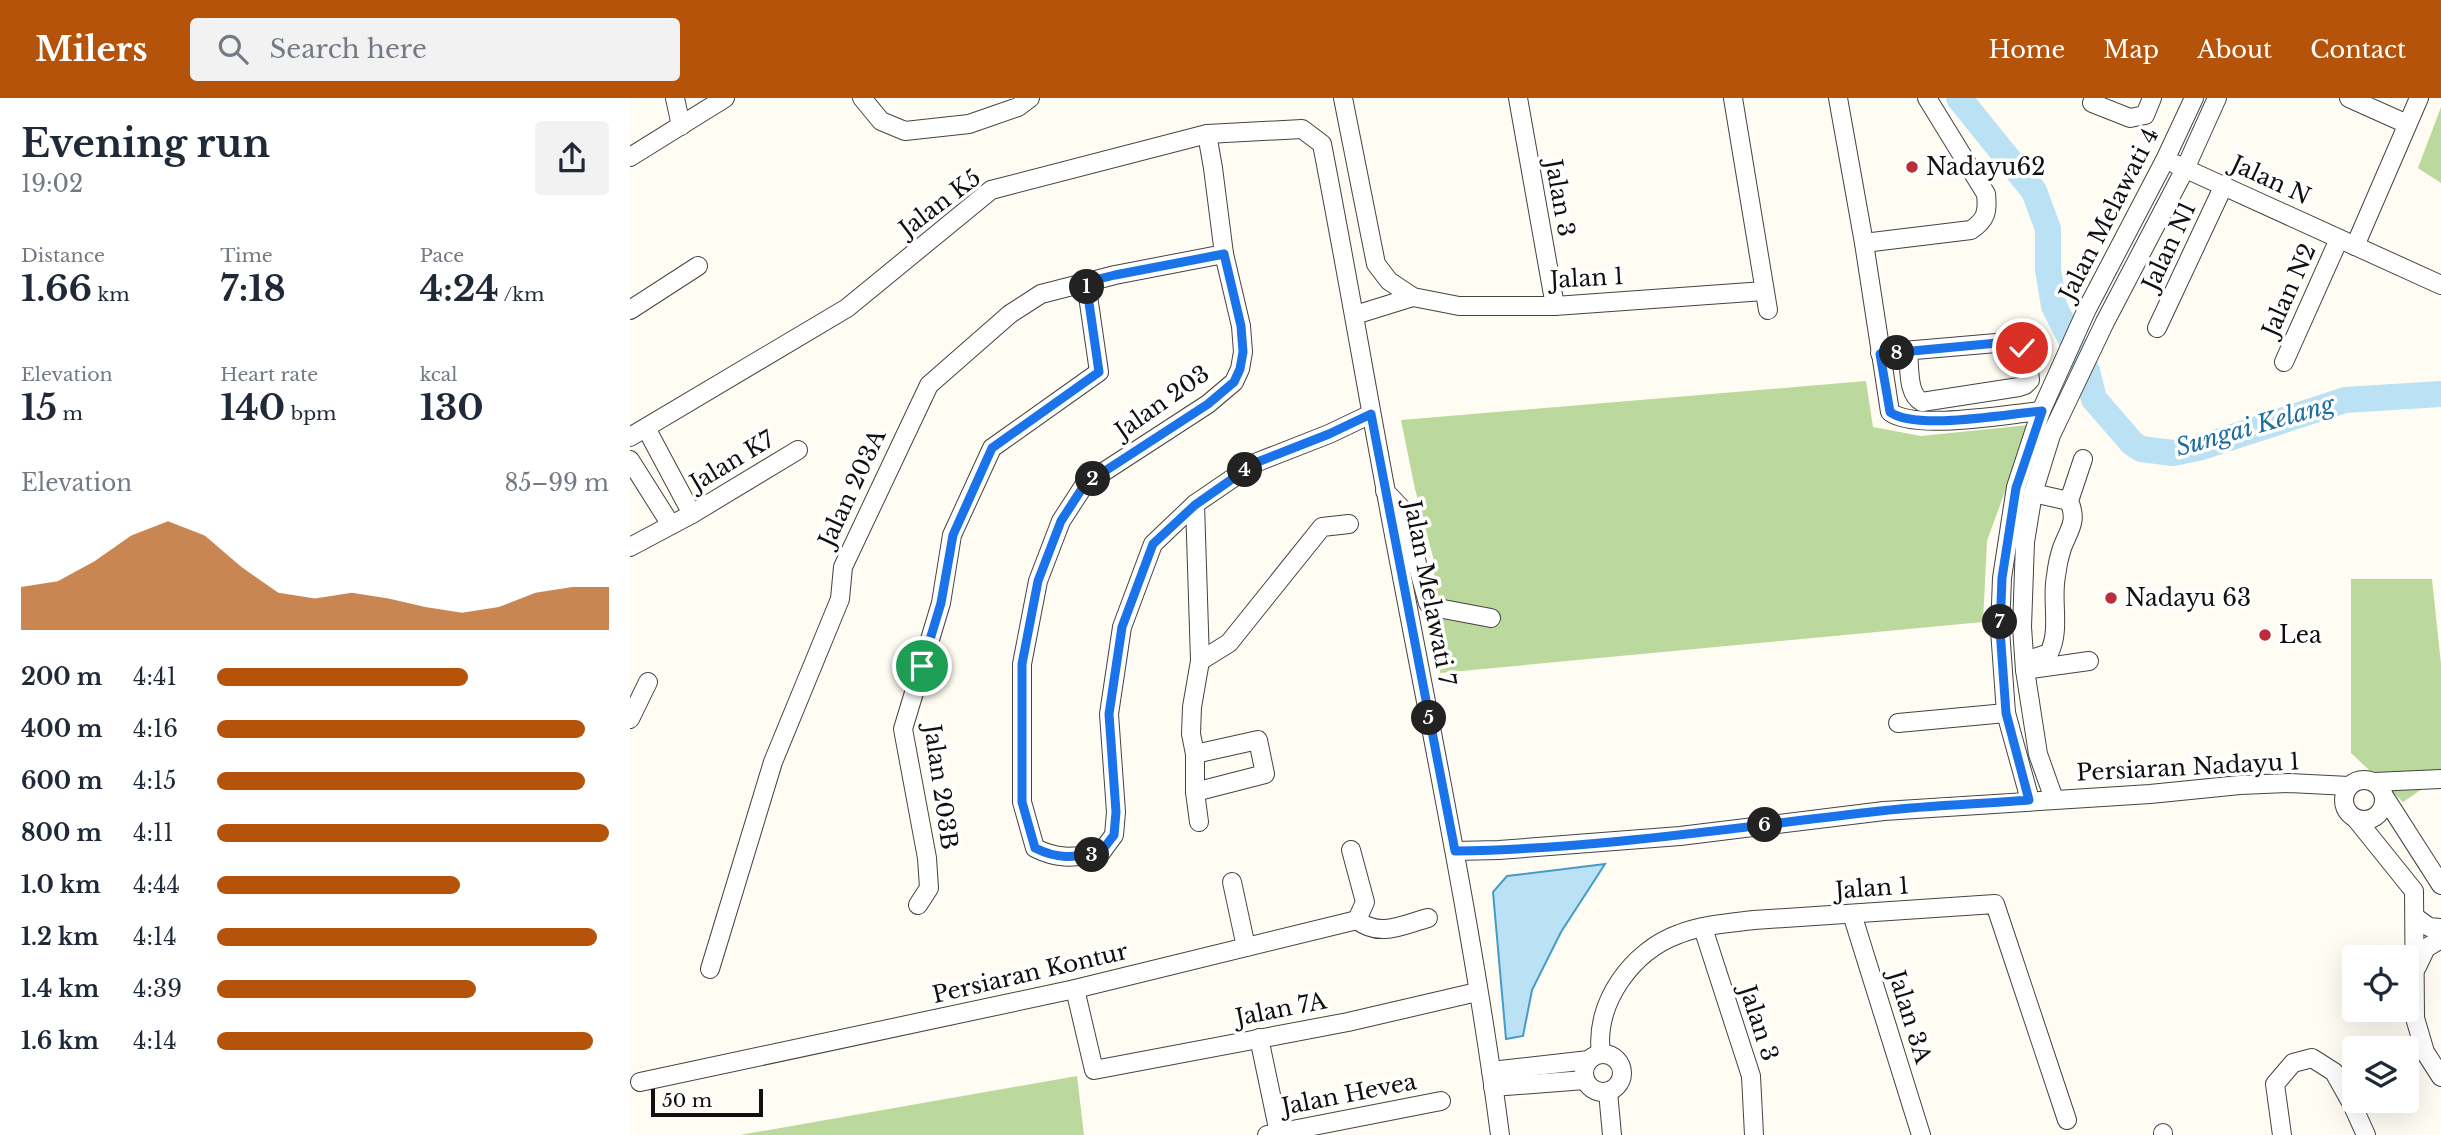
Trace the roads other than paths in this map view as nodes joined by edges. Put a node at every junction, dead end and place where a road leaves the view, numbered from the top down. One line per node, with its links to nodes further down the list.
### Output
1 (675, 98): 17 (street)
2 (725, 98): 17 (street)
3 (862, 98): 4 (street)
4 (1030, 98)
5 (1343, 98): 31 (street)
6 (1518, 98): 32 (street, Jalan 3)
7 (1733, 98): 30 (street)
8 (1838, 98): 24 (street)
9 (1927, 98): 24 (street)
10 (2152, 98): 15 (street)
11 (2194, 98): 21 (street, Jalan Melawati 4)
12 (2217, 98): 22 (street, Jalan Melawati 4)
13 (2349, 98): 16 (street)
14 (2419, 98): 16 (street, Jalan N2)
15 (2092, 103)
16 (2407, 124): 25 (street, Jalan N2)
17 (681, 126): 20 (street)
18 (1206, 134): 19 (street, Jalan K5); 26 (street, Jalan 203); 42 (street, Jalan K5)
19 (1322, 144): 35 (street, Jalan Melawati 7)
20 (630, 157)
21 (2165, 160): 22 (street, Jalan N); 40 (street, Jalan Melawati 4)
22 (2185, 169): 23 (street, Jalan N); 47 (street, Jalan Melawati 4)
23 (2224, 185): 25 (street, Jalan N); 36 (street, Jalan N1)
24 (1864, 243): 38 (street)
25 (2347, 243): 29 (street, Jalan N); 39 (street, Jalan N2)
26 (1224, 254): 28 (street, Jalan 203A); 49 (street, Jalan 203)
27 (698, 266): 33 (street)
28 (1086, 282): 78 (street, Jalan 203B); 86 (street, Jalan 203A)
29 (2441, 285)
30 (1764, 291): 32 (street, Jalan 1); 34 (street)
31 (1413, 297): 32 (street, Jalan 1); 35 (street)
32 (1555, 306)
33 (630, 310)
34 (1768, 310)
35 (1355, 315): 41 (street, Jalan Melawati 7)
36 (2157, 328)
37 (1908, 352): 37 (street); 38 (street)
38 (1880, 354): 40 (street)
39 (2284, 362)
40 (2042, 411): 61 (street, Jalan Melawati 4)
41 (1371, 414): 46 (street, Jalan Melawati 7); 49 (street)
42 (638, 433): 50 (street, Jalan K7)
43 (798, 450): 50 (street, Jalan K7)
44 (2083, 459): 48 (street)
45 (630, 460): 52 (street)
46 (1385, 491): 54 (street); 74 (street, Jalan Melawati 7)
47 (2033, 493): 48 (street); 55 (street, Jalan Melawati 4)
48 (2069, 501): 56 (street)
49 (1195, 505): 57 (street)
50 (692, 514): 52 (street, Jalan K7)
51 (1349, 524): 57 (street)
52 (671, 526): 53 (street, Jalan K7)
53 (630, 547)
54 (1492, 618)
55 (2022, 627): 56 (street); 59 (street, Jalan Melawati 4)
56 (2054, 627): 59 (street)
57 (1200, 661): 64 (street)
58 (2089, 661): 59 (street)
59 (2025, 666): 69 (street, Jalan Melawati 4)
60 (648, 682): 62 (street)
61 (2006, 713): 63 (street); 70 (street, Jalan Melawati 4)
62 (630, 719)
63 (1898, 723)
64 (1195, 754): 68 (street); 68 (street)
65 (2441, 779): 67 (street)
66 (2349, 786): 67 (street); 69 (street, Persiaran Nadayu 1); 71 (street)
67 (2379, 789): 71 (street); 76 (street)
68 (1195, 792): 72 (street)
69 (2053, 799): 70 (street, Persiaran Nadayu 1)
70 (2029, 800): 74 (street, Persiaran Nadayu 1)
71 (2356, 819): 77 (street)
72 (1199, 822)
73 (1350, 850): 81 (street)
74 (1455, 851): 89 (street, Jalan Melawati 7)
75 (1232, 882): 84 (street)
76 (2439, 883): 77 (street)
77 (2414, 891): 83 (street)
78 (918, 905)
79 (1852, 914): 82 (street, Jalan 1); 99 (street, Jalan 1); 104 (street, Jalan 3A)
80 (1428, 918): 81 (street)
81 (1357, 920): 84 (street, Persiaran Kontur)
82 (1703, 928): 92 (street, Jalan 1); 103 (street, Jalan 3)
83 (2433, 929): 85 (street); 87 (street)
84 (1246, 947): 88 (street, Persiaran Kontur)
85 (2419, 964)
86 (710, 969)
87 (2419, 969)
88 (1075, 989): 91 (street, Jalan 7A); 96 (street, Persiaran Kontur)
89 (1477, 992): 91 (street, Jalan 7A); 94 (street, Jalan Melawati 7)
90 (2416, 1022): 93 (street)
91 (1259, 1038): 100 (street)
92 (1595, 1057): 94 (street); 95 (street); 97 (street)
93 (2441, 1077)
94 (1492, 1079): 95 (street); 101 (street, Jalan Melawati 7)
95 (1585, 1080): 97 (street)
96 (640, 1082)
97 (1608, 1092): 102 (street)
98 (1441, 1101): 100 (street, Jalan Hevea)
99 (2067, 1120)
100 (1273, 1134)
101 (1500, 1135)
102 (1612, 1135)
103 (1755, 1135)
104 (1921, 1135)
105 (2282, 1135): 106 (street)
106 (2366, 1135)

